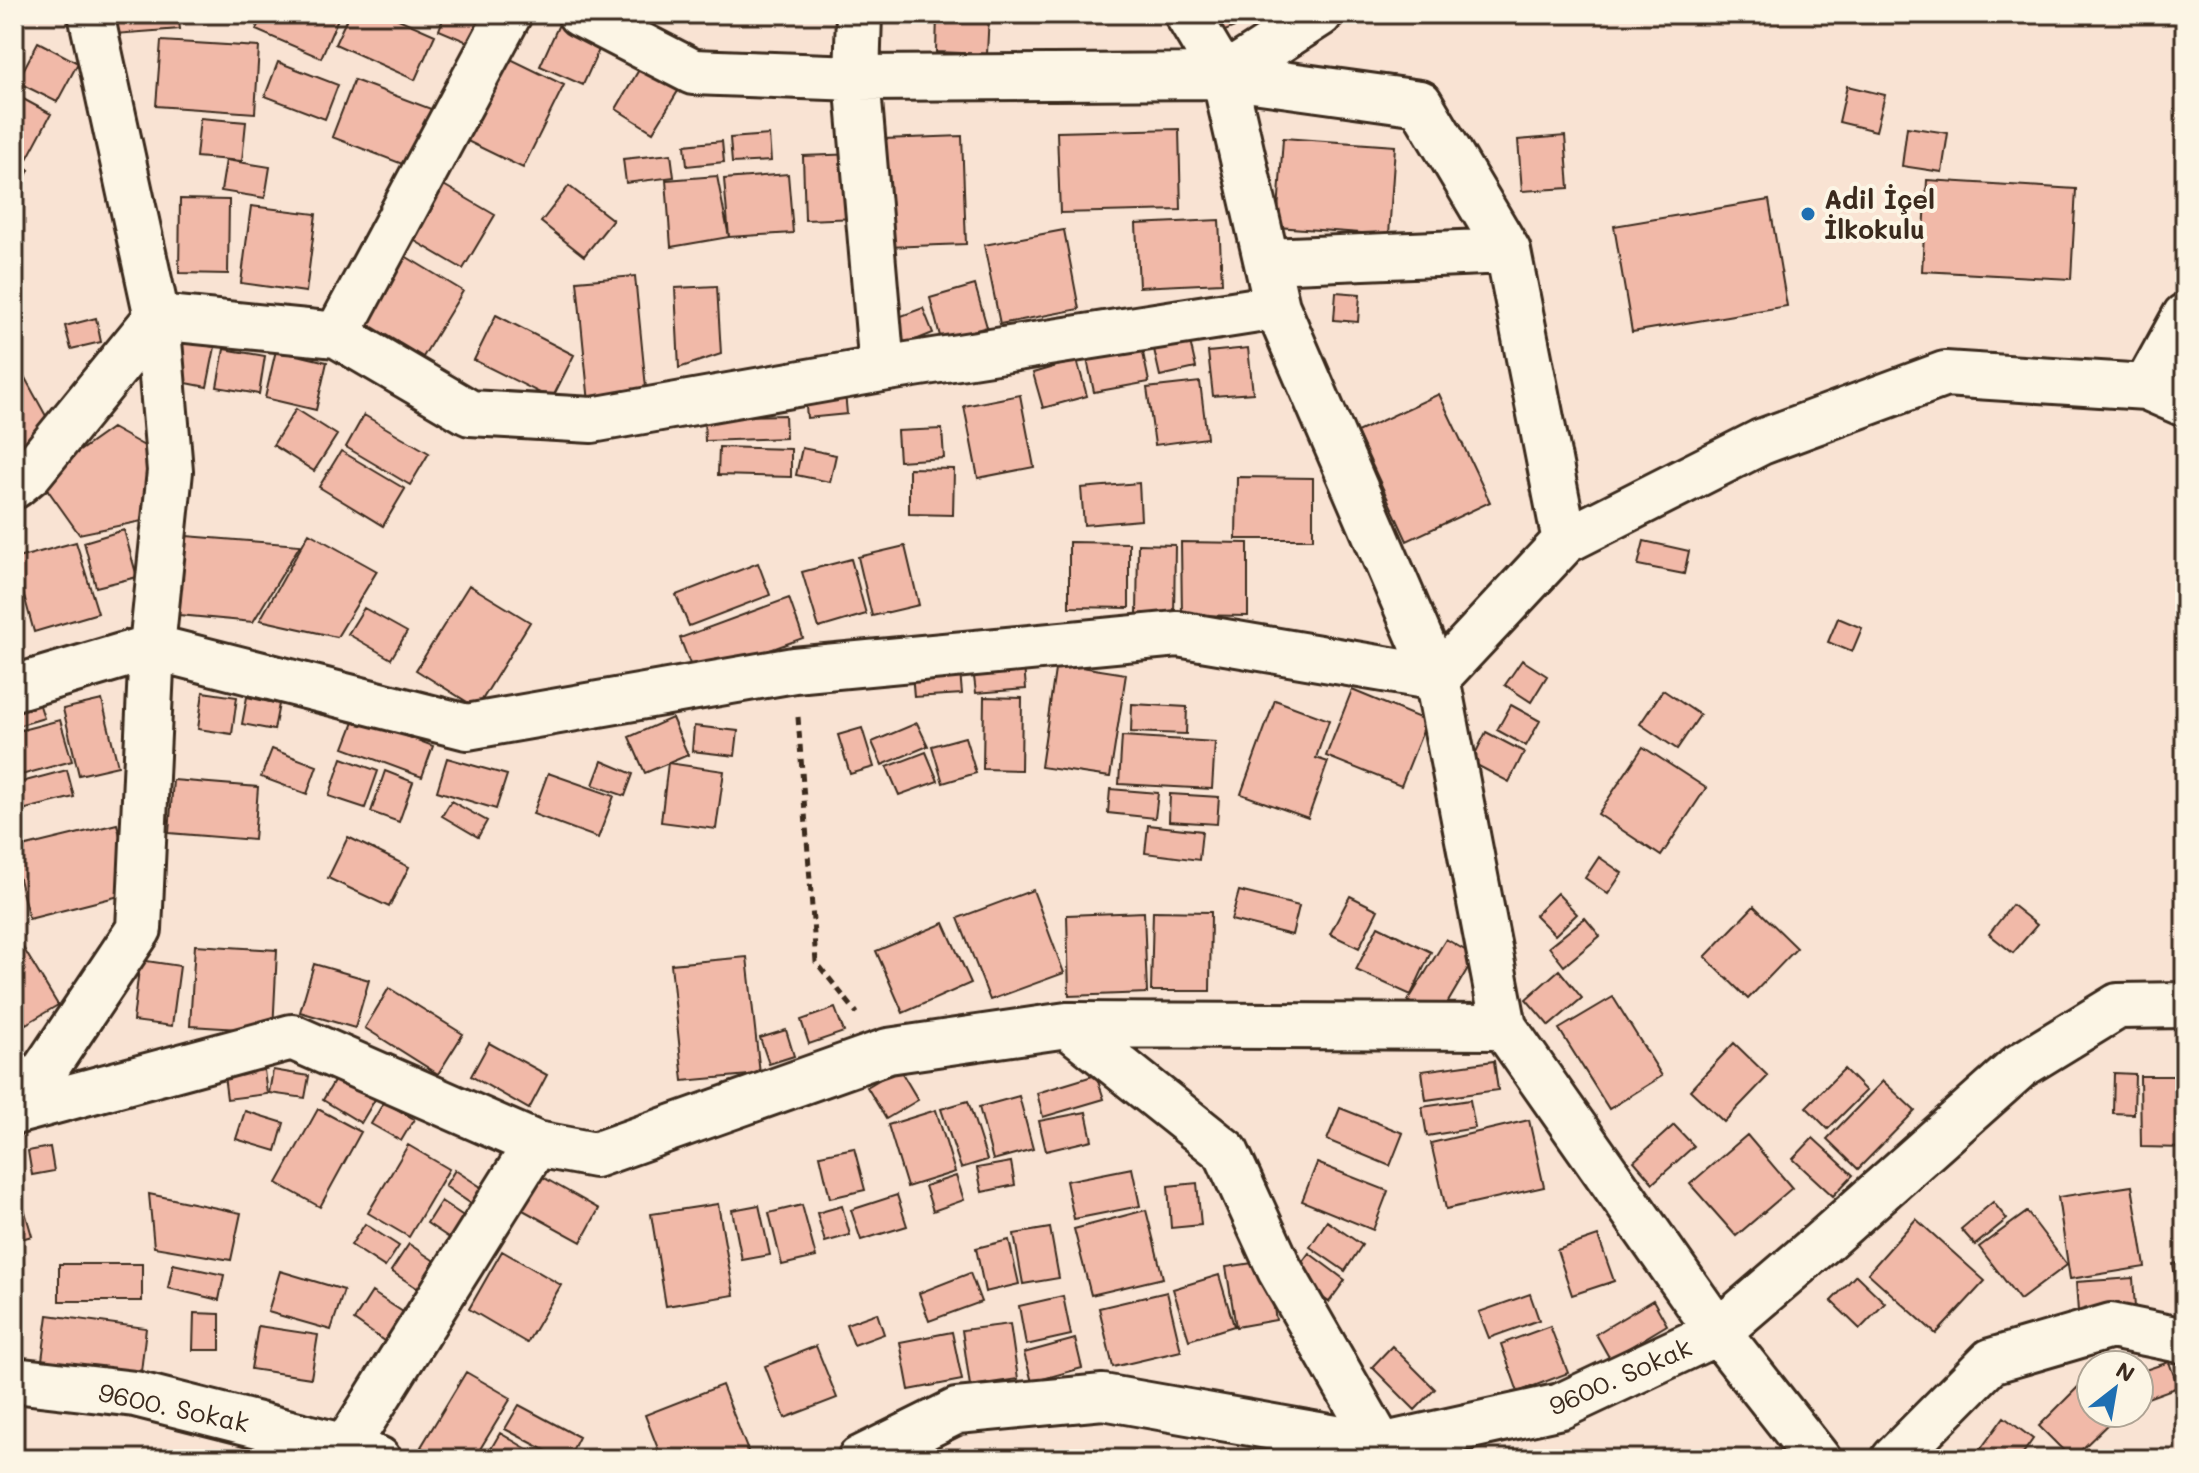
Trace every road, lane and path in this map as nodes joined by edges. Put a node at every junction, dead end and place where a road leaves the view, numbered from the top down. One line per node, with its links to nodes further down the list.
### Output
1 (91, 14): 13 (street)
2 (509, 14): 14 (street)
3 (580, 14): 8 (street)
4 (859, 14): 8 (street)
5 (1187, 14): 7 (street)
6 (1320, 14): 7 (street)
7 (1224, 76): 8 (street); 9 (street); 10 (street)
8 (857, 78): 15 (street)
9 (1508, 251): 10 (street); 19 (street)
10 (1267, 261): 11 (street)
11 (1277, 307): 15 (street); 22 (street)
12 (2185, 316): 16 (street)
13 (157, 317): 14 (street); 18 (street); 20 (street)
14 (337, 335): 15 (street)
15 (882, 369)
16 (2146, 387): 17 (street); 19 (street)
17 (2185, 404)
18 (14, 486)
19 (1565, 541): 22 (street)
20 (152, 647): 21 (street); 23 (street); 28 (street)
21 (794, 670): 22 (street); 27 (path)
22 (1437, 678): 26 (street)
23 (14, 688)
24 (2185, 1005): 30 (street, 9600. Sokak)
25 (1067, 1025): 26 (street); 27 (street); 33 (street)
26 (1504, 1027): 30 (street)
27 (888, 1051): 29 (street)
28 (16, 1111): 29 (street)
29 (536, 1144): 34 (street)
30 (1718, 1332): 33 (street, 9600. Sokak); 36 (street)
31 (2185, 1341): 37 (street)
32 (14, 1380): 34 (street, 9600. Sokak)
33 (1381, 1446): 35 (street, 9600. Sokak)
34 (362, 1453)
35 (860, 1459)
36 (1818, 1459)
37 (1894, 1459)

